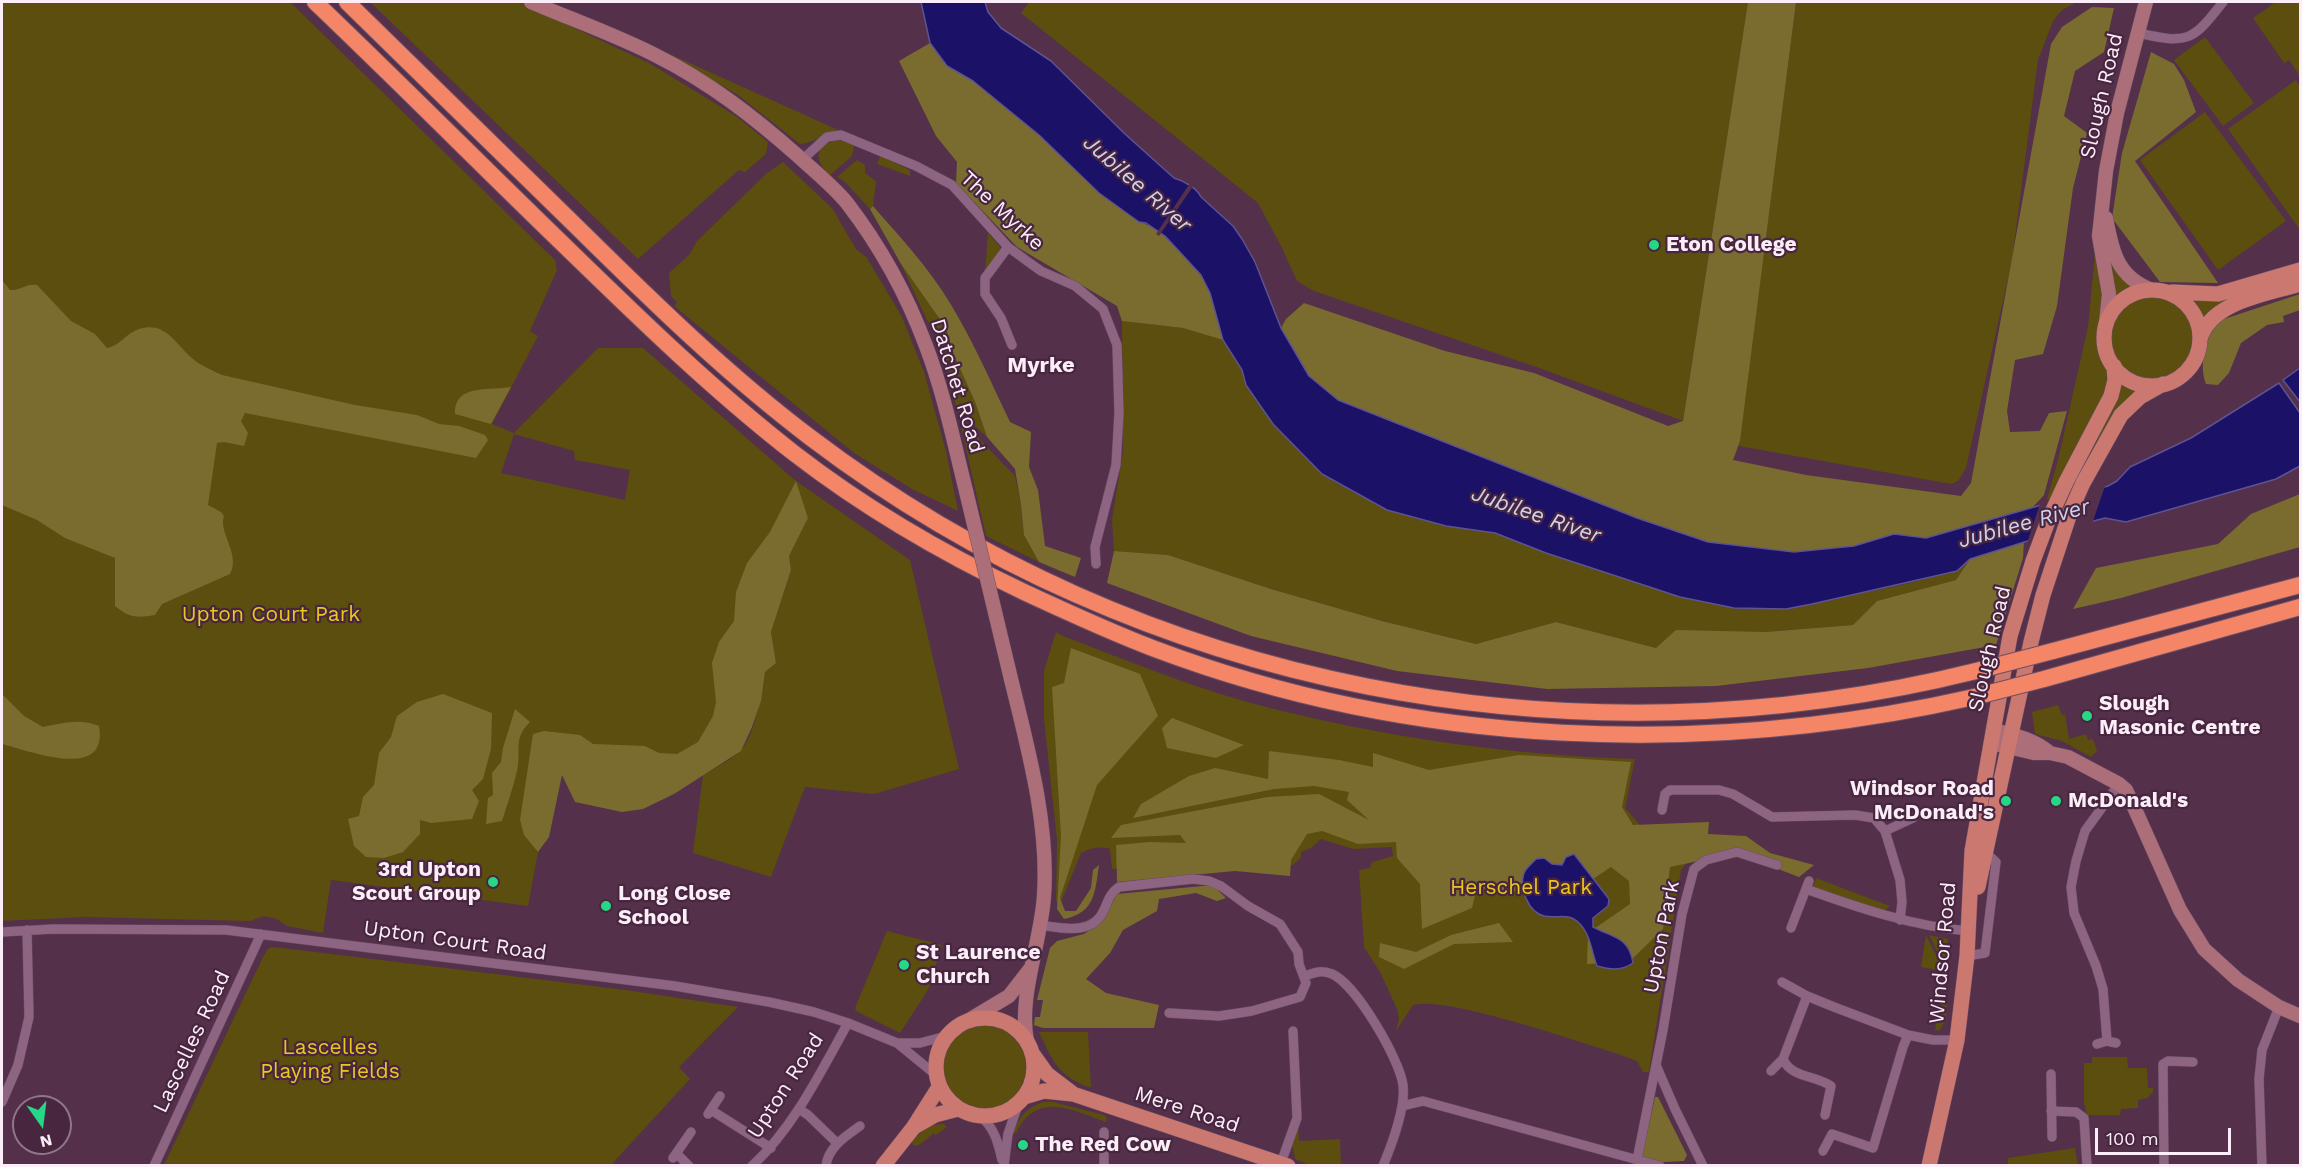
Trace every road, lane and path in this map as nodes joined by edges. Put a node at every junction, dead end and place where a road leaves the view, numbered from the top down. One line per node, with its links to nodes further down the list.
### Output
1 (315, 2): 20 (highway, bridge)
2 (347, 2): 19 (highway, bridge)
3 (531, 2): 7 (main road, Datchet Road)
4 (2146, 2): 6 (main road, Slough Road)
5 (2223, 2): 6 (street)
6 (2138, 33): 8 (main road, Slough Road)
7 (802, 160): 9 (street, The Myrke); 30 (main road, Datchet Road, bridge)
8 (2103, 201): 12 (main road, Slough Road); 13 (main road, Slough Road)
9 (1008, 247): 15 (street); 18 (street, The Myrke)
10 (2301, 270): 12 (main road)
11 (2301, 284): 14 (main road)
12 (2158, 290): 13 (main road); 14 (main road)
13 (2106, 324): 16 (main road)
14 (2200, 339): 17 (main road)
15 (1011, 345)
16 (2114, 366): 17 (main road); 21 (main road, Slough Road)
17 (2163, 384): 22 (main road)
18 (1096, 564)
19 (2301, 585)
20 (2301, 607)
21 (1992, 737): 22 (main road); 33 (main road, Windsor Road)
22 (2009, 741): 23 (main road); 27 (main road)
23 (2119, 784): 41 (main road); 51 (street)
24 (1662, 810): 26 (street)
25 (1913, 818): 26 (street)
26 (1885, 831): 29 (street)
27 (1985, 852): 33 (main road); 36 (street)
28 (1777, 865): 55 (street, Upton Park)
29 (1900, 920): 31 (street); 33 (street)
30 (1040, 925): 37 (main road, Datchet Road); 38 (street)
31 (1791, 928)
32 (27, 930): 34 (street, Upton Court Road); 35 (street, Upton Court Road); 62 (street)
33 (1968, 931): 36 (main road, Windsor Road)
34 (2, 932)
35 (261, 934): 45 (street, Upton Court Road); 79 (street, Lascelles Road)
36 (1967, 956): 49 (main road, Windsor Road)
37 (1031, 967): 44 (main road, Datchet Road); 52 (main road, Datchet Road)
38 (1305, 976): 42 (street); 63 (street)
39 (1782, 982): 40 (street)
40 (1807, 996): 47 (street); 53 (street)
41 (2278, 1007): 43 (main road); 92 (street)
42 (1169, 1013)
43 (2301, 1016)
44 (969, 1020): 48 (main road); 52 (main road)
45 (848, 1023): 50 (street, Upton Court Road); 64 (street, Upton Road)
46 (1293, 1031): 78 (street)
47 (1908, 1035): 49 (street); 76 (street)
48 (946, 1036): 50 (street, Upton Court Road); 58 (main road)
49 (1957, 1040): 89 (main road, Windsor Road)
50 (897, 1043): 58 (street, Upton Court Road)
51 (2107, 1043)
52 (1029, 1047): 59 (main road); 61 (main road)
53 (1783, 1059): 56 (street); 67 (street)
54 (2193, 1062): 91 (street)
55 (1656, 1065): 77 (street, Upton Park); 88 (street)
56 (1771, 1071)
57 (2050, 1074): 66 (street)
58 (937, 1081): 65 (main road); 70 (main road)
59 (1073, 1094): 61 (main road); 78 (main road, Mere Road)
60 (720, 1096): 75 (street)
61 (1022, 1100): 68 (main road); 84 (street)
62 (2, 1102)
63 (1402, 1106): 77 (street); 86 (street)
64 (798, 1109): 74 (street); 75 (street, Upton Road)
65 (958, 1109): 68 (main road); 70 (main road)
66 (2051, 1111): 73 (street); 90 (street)
67 (1826, 1115)
68 (980, 1116): 84 (street)
69 (860, 1126): 74 (street)
70 (913, 1128): 83 (main road)
71 (692, 1132): 80 (street)
72 (1104, 1132): 85 (street)
73 (2052, 1137)
74 (837, 1143): 82 (street)
75 (771, 1148): 81 (street, Upton Road)
76 (1824, 1151)
77 (1637, 1160): 87 (street)
78 (1285, 1164)
79 (154, 1166)
80 (689, 1166)
81 (752, 1166)
82 (826, 1166)
83 (883, 1166)
84 (1004, 1166)
85 (1104, 1166)
86 (1383, 1166)
87 (1660, 1166)
88 (1703, 1166)
89 (1929, 1166)
90 (2087, 1166)
91 (2164, 1166)
92 (2262, 1166)

